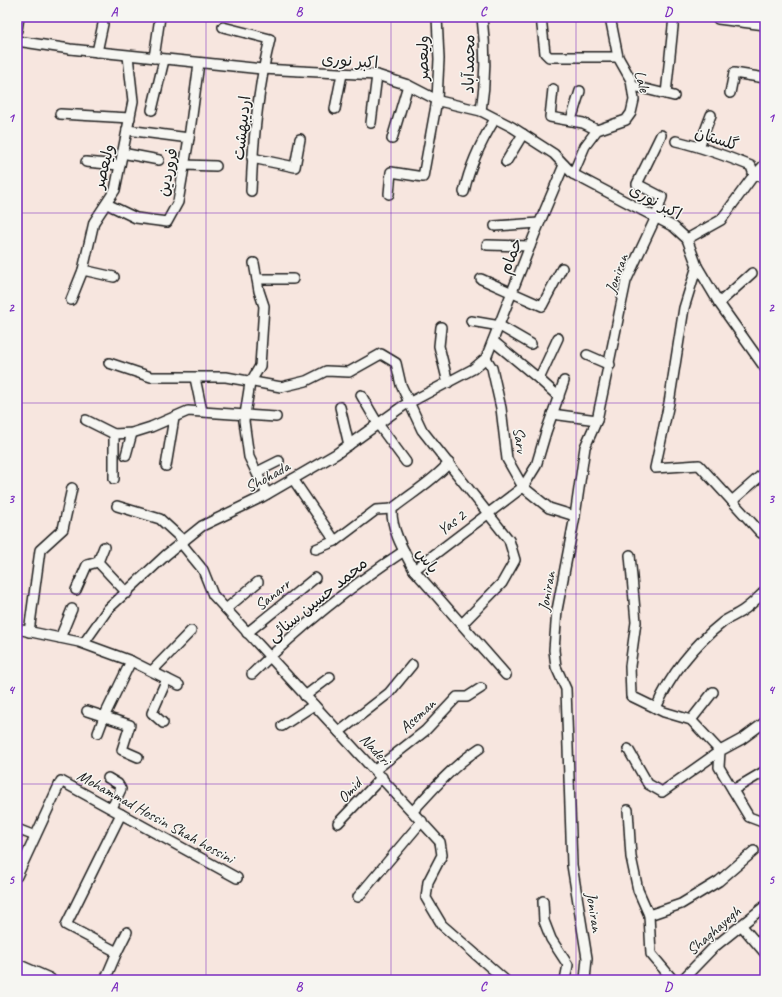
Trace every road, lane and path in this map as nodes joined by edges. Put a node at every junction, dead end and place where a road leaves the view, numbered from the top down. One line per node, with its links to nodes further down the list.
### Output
1 (20, 17): 12 (street)
2 (160, 17): 17 (street)
3 (437, 17): 28 (street, ولیعصر)
4 (482, 17): 31 (street, محمدآباد)
5 (541, 17): 16 (street)
6 (610, 17): 16 (street, Lale)
7 (674, 17): 24 (street)
8 (718, 19): 10 (street)
9 (103, 24): 14 (street)
10 (765, 26)
11 (223, 27): 19 (street, اردیبهشت)
12 (17, 30)
13 (17, 41): 14 (street, اکبر نوری)
14 (97, 52): 15 (street, اکبر نوری)
15 (128, 56): 17 (street, اکبر نوری); 34 (street, ولیعصر)
16 (618, 57): 24 (street, Lale)
17 (159, 59): 18 (street, اکبر نوری); 30 (street)
18 (199, 63): 19 (street, اکبر نوری); 42 (street, فروردین)
19 (262, 69): 20 (street, اکبر نوری); 48 (street, اردیبهشت)
20 (342, 74): 21 (street, اکبر نوری); 29 (street)
21 (377, 75): 23 (street, اکبر نوری); 37 (street)
22 (765, 78): 27 (street)
23 (408, 85): 28 (street, اکبر نوری); 44 (street)
24 (633, 86): 39 (street, Lale)
25 (553, 89): 36 (street)
26 (580, 91): 36 (street)
27 (730, 93)
28 (437, 100): 31 (street, اکبر نوری); 62 (street, ولیعصر)
29 (336, 109)
30 (152, 110)
31 (480, 111): 35 (street, اکبر نوری)
32 (60, 114): 34 (street)
33 (711, 115): 46 (street)
34 (130, 118): 38 (street, ولیعصر)
35 (495, 119): 40 (street, اکبر نوری); 61 (street)
36 (571, 120): 39 (street)
37 (371, 123)
38 (127, 130): 42 (street); 47 (street, ولیعصر)
39 (598, 130): 57 (street)
40 (523, 134): 51 (street); 55 (street, اکبر نوری)
41 (661, 135): 64 (street, Joniran)
42 (189, 138): 54 (street, فروردین)
43 (300, 139): 48 (street)
44 (392, 139)
45 (676, 141): 46 (street, گلستان)
46 (699, 147): 58 (street, گلستان)
47 (122, 153): 49 (street); 53 (street, ولیعصر)
48 (252, 158): 60 (street, اردیبهشت)
49 (159, 160)
50 (86, 162): 53 (street)
51 (506, 162)
52 (765, 164): 58 (street, اکبر نوری)
53 (119, 165): 63 (street, ولیعصر)
54 (184, 165): 56 (street); 63 (street, فروردین)
55 (564, 165): 57 (street, اکبر نوری); 65 (street, حمام)
56 (216, 166)
57 (573, 174): 64 (street, اکبر نوری)
58 (754, 175): 59 (street, گلستان); 67 (street, اکبر نوری)
59 (765, 178)
60 (251, 191)
61 (464, 192)
62 (389, 194)
63 (106, 204): 73 (street, ولیعصر)
64 (656, 217): 67 (street, اکبر نوری); 91 (street, Joniran)
65 (539, 223): 66 (street); 69 (street, حمام)
66 (495, 226)
67 (687, 239): 71 (street, اکبر نوری)
68 (487, 245): 69 (street)
69 (530, 246): 79 (street, حمام)
70 (254, 263): 76 (street)
71 (697, 266): 81 (street, اکبر نوری); 125 (street)
72 (562, 268): 79 (street)
73 (84, 270): 75 (street); 80 (street, ولیعصر)
74 (752, 273): 81 (street)
75 (114, 277)
76 (257, 279): 77 (street); 97 (street)
77 (293, 279)
78 (481, 279): 79 (street)
79 (512, 292): 83 (street, حمام)
80 (71, 300)
81 (719, 303): 92 (street, اکبر نوری)
82 (471, 321): 83 (street)
83 (500, 326): 86 (street, حمام); 87 (street)
84 (441, 327): 96 (street)
85 (558, 338): 94 (street)
86 (493, 341): 89 (street, حمام); 94 (street)
87 (531, 344)
88 (587, 355): 91 (street)
89 (486, 358): 96 (street, Shohada); 122 (street, Sarv)
90 (109, 363): 93 (street)
91 (610, 365): 108 (street, Joniran)
92 (765, 368)
93 (195, 378): 97 (street); 102 (street)
94 (539, 379): 99 (street)
95 (564, 381): 99 (street)
96 (448, 382): 100 (street, Shohada)
97 (250, 383): 100 (street); 104 (street)
98 (361, 395): 109 (street)
99 (559, 397): 103 (street)
100 (409, 403): 109 (street, Shohada); 116 (street)
101 (340, 407): 112 (street)
102 (202, 411): 104 (street); 106 (street)
103 (552, 414): 108 (street); 122 (street)
104 (244, 415): 105 (street); 118 (street)
105 (276, 417)
106 (174, 418): 110 (street); 117 (street)
107 (86, 420): 111 (street)
108 (597, 420): 129 (street, Joniran)
109 (378, 424): 112 (street, Shohada); 115 (street)
110 (132, 433): 111 (street); 113 (street)
111 (114, 434): 120 (street)
112 (349, 445): 121 (street, Shohada)
113 (126, 455)
114 (279, 461): 118 (street)
115 (406, 462)
116 (449, 463): 127 (street); 128 (street)
117 (166, 466)
118 (256, 472): 124 (street)
119 (765, 472): 125 (street)
120 (114, 479)
121 (293, 479): 124 (street, Shohada); 131 (street)
122 (523, 487): 128 (street, Yas 2); 129 (street, Sarv)
123 (72, 488): 149 (street)
124 (267, 494): 132 (street, Shohada)
125 (732, 501): 130 (street)
126 (117, 506): 132 (street, Naderi)
127 (392, 509): 131 (street); 135 (street, یاس)
128 (488, 513): 138 (street, Yas 2); 146 (street)
129 (576, 516): 211 (street, Joniran)
130 (761, 533)
131 (335, 541): 134 (street)
132 (183, 542): 143 (street, Shohada); 145 (street, Naderi)
133 (104, 547): 137 (street)
134 (316, 549)
135 (404, 551): 138 (street, یاس); 153 (street, محمد حسین سنائی)
136 (630, 555): 166 (street)
137 (98, 562): 141 (street); 143 (street)
138 (414, 570): 146 (street, یاس)
139 (315, 578): 150 (street, Sanarr)
140 (258, 582): 145 (street)
141 (76, 590)
142 (765, 591): 166 (street)
143 (127, 593): 152 (street, Shohada)
144 (72, 609): 151 (street)
145 (226, 609): 150 (street, Naderi)
146 (462, 624): 158 (street, یاس)
147 (17, 629): 149 (street)
148 (191, 631): 156 (street)
149 (29, 632): 151 (street)
150 (247, 633): 153 (street, Naderi)
151 (60, 638): 152 (street)
152 (84, 643): 154 (street)
153 (269, 657): 157 (street, محمد حسین سنائی); 164 (street, Naderi)
154 (130, 661): 156 (street); 168 (street)
155 (412, 665): 173 (street)
156 (152, 671): 160 (street)
157 (252, 674)
158 (506, 675)
159 (330, 677): 164 (street)
160 (167, 679): 161 (street); 171 (street)
161 (178, 685)
162 (481, 688): 179 (street, Aseman)
163 (713, 692): 169 (street)
164 (305, 696): 165 (street, Naderi)
165 (314, 705): 172 (street); 173 (street, Naderi)
166 (656, 708): 169 (street)
167 (87, 711): 168 (street)
168 (104, 717): 174 (street); 178 (street)
169 (691, 720): 177 (street)
170 (765, 722): 177 (street)
171 (162, 723)
172 (282, 726)
173 (339, 732): 179 (street, Naderi)
174 (98, 733)
175 (480, 748): 186 (street)
176 (628, 749): 177 (street)
177 (720, 752): 183 (street)
178 (138, 757)
179 (375, 770): 181 (street, Naderi)
180 (765, 771): 183 (street)
181 (382, 777): 186 (street, Naderi); 189 (street, Omid)
182 (108, 778): 184 (street)
183 (733, 790): 190 (street)
184 (112, 808): 187 (street, Mohammad Hossin Shah hossini); 192 (street, Mohammad Hossin Shah hossini)
185 (628, 810): 199 (street)
186 (412, 811): 188 (street, Naderi)
187 (121, 814): 195 (street, Mohammad Hossin Shah hossini); 202 (street)
188 (422, 821): 196 (street); 209 (street, Naderi)
189 (338, 823)
190 (765, 823)
191 (17, 829): 192 (street)
192 (35, 836): 194 (street)
193 (754, 851): 199 (street)
194 (17, 876)
195 (237, 878)
196 (358, 896)
197 (543, 900): 210 (street)
198 (765, 906): 200 (street, Shaghayegh)
199 (649, 915): 212 (street)
200 (741, 925): 203 (street); 213 (street, Shaghayegh)
201 (127, 932): 202 (street)
202 (117, 952): 208 (street)
203 (765, 953)
204 (17, 966): 207 (main road)
205 (17, 978): 206 (main road)
206 (20, 980)
207 (49, 980)
208 (105, 980)
209 (505, 980)
210 (565, 980)
211 (585, 980)
212 (674, 980)
213 (682, 980)

